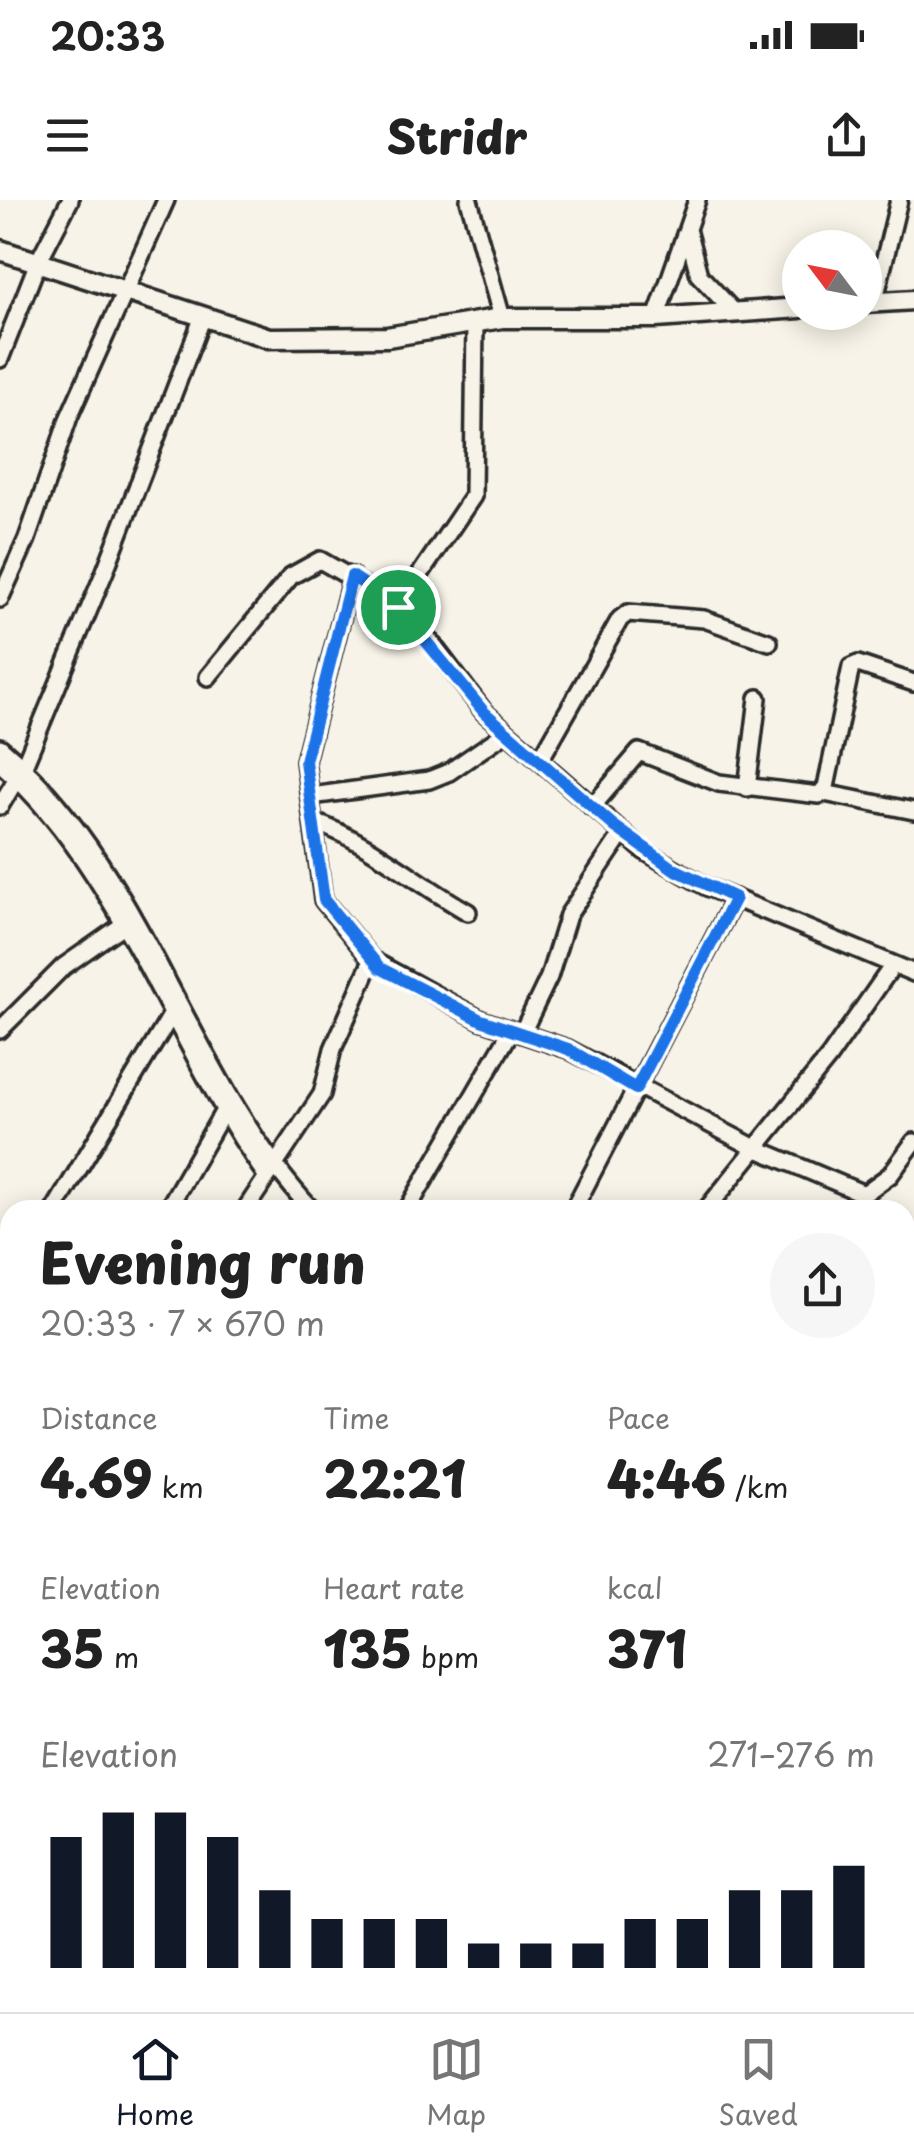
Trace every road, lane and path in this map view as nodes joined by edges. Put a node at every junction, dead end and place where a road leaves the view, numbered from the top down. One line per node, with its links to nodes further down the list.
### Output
1 (70, 200): 9 (street)
2 (166, 200): 10 (street)
3 (469, 200): 16 (street)
4 (697, 200): 6 (street)
5 (899, 200): 8 (street)
6 (687, 229): 14 (street); 17 (street)
7 (0, 250): 9 (main road)
8 (882, 260)
9 (38, 262): 10 (main road); 19 (street)
10 (124, 290): 15 (main road); 21 (street)
11 (914, 300): 12 (main road)
12 (882, 302)
13 (782, 309): 14 (main road)
14 (735, 313): 17 (main road)
15 (202, 318): 18 (main road); 31 (street)
16 (502, 318): 17 (main road); 18 (main road)
17 (656, 318)
18 (475, 322): 22 (street)
19 (0, 359)
20 (352, 576): 22 (street); 24 (street); 34 (street)
21 (0, 599)
22 (398, 607): 27 (street)
23 (770, 642): 29 (street)
24 (208, 677)
25 (914, 682): 33 (street)
26 (758, 698): 32 (street)
27 (507, 732): 29 (street); 34 (street)
28 (0, 746): 31 (street)
29 (540, 760): 36 (street)
30 (0, 763): 31 (street)
31 (20, 773): 35 (street); 42 (street)
32 (747, 788): 33 (street); 36 (street)
33 (824, 793): 37 (street)
34 (311, 796): 38 (street)
35 (0, 806)
36 (592, 808): 39 (street)
37 (914, 810)
38 (317, 823): 41 (street); 43 (street)
39 (622, 834): 40 (street); 48 (street)
40 (735, 898): 44 (street); 49 (street)
41 (468, 912)
42 (127, 922): 46 (street); 47 (street); 53 (street)
43 (372, 960): 48 (street); 53 (street)
44 (894, 965): 45 (street); 52 (street)
45 (914, 973)
46 (170, 1017): 50 (street); 54 (street)
47 (0, 1030)
48 (517, 1032): 49 (street); 59 (street)
49 (636, 1089): 52 (street); 60 (street)
50 (222, 1114): 53 (street); 55 (street)
51 (914, 1142): 52 (street)
52 (755, 1148): 61 (street)
53 (270, 1172): 56 (street); 57 (street); 58 (street)
54 (60, 1200)
55 (172, 1200)
56 (252, 1200)
57 (291, 1200)
58 (301, 1200)
59 (414, 1200)
60 (579, 1200)
61 (714, 1200)

